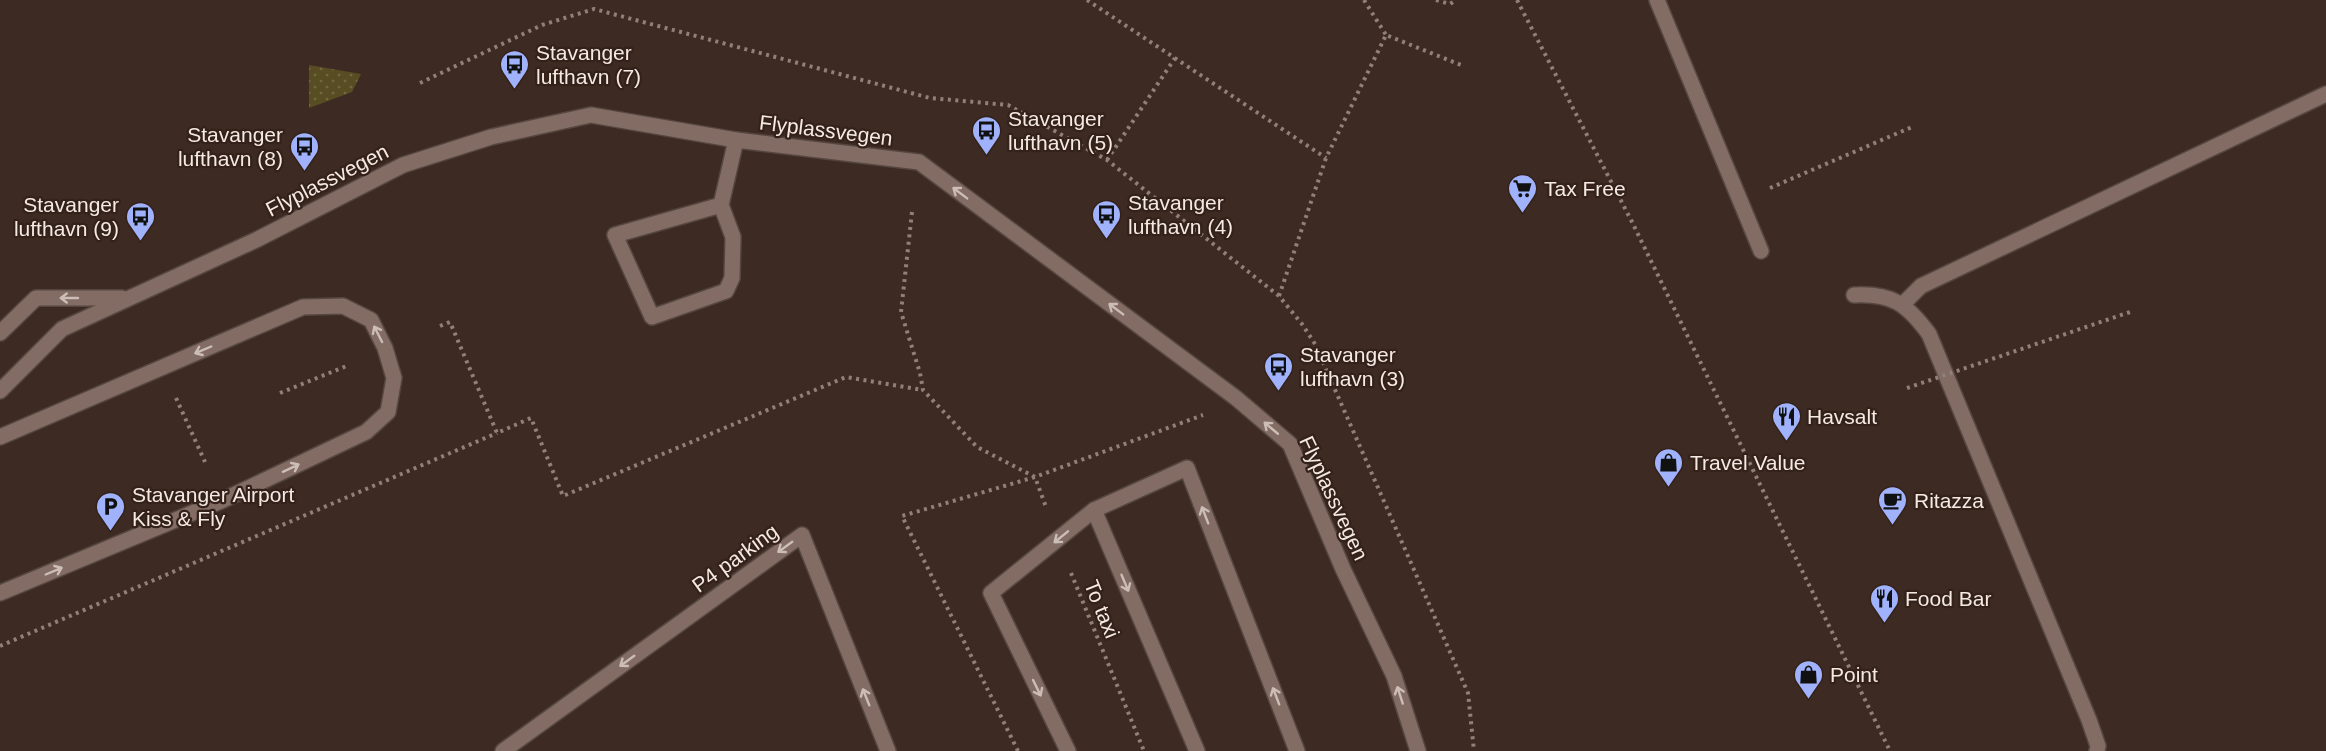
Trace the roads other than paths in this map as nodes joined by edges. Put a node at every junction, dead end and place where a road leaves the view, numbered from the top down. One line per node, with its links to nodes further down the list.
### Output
1 (1657, 0): 5 (lane)
2 (2326, 94): 8 (lane)
3 (735, 140): 4 (lane); 7 (lane, Flyplassvegen); 19 (lane, Flyplassvegen, one-way to 3)
4 (721, 205): 4 (lane)
5 (1761, 251)
6 (1854, 295): 8 (lane)
7 (128, 298): 9 (lane, one-way to 9); 10 (lane, Flyplassvegen)
8 (1902, 305): 20 (lane)
9 (0, 333)
10 (0, 391)
11 (0, 437): 13 (lane, one-way to 11)
12 (1094, 510): 16 (lane, one-way to 16); 17 (lane, one-way to 17); 18 (lane, one-way to 12)
13 (0, 593)
14 (503, 751): 15 (lane, P4 parking, one-way to 14)
15 (888, 751)
16 (1068, 751)
17 (1197, 751)
18 (1297, 751)
19 (1418, 751)
20 (2097, 751)

